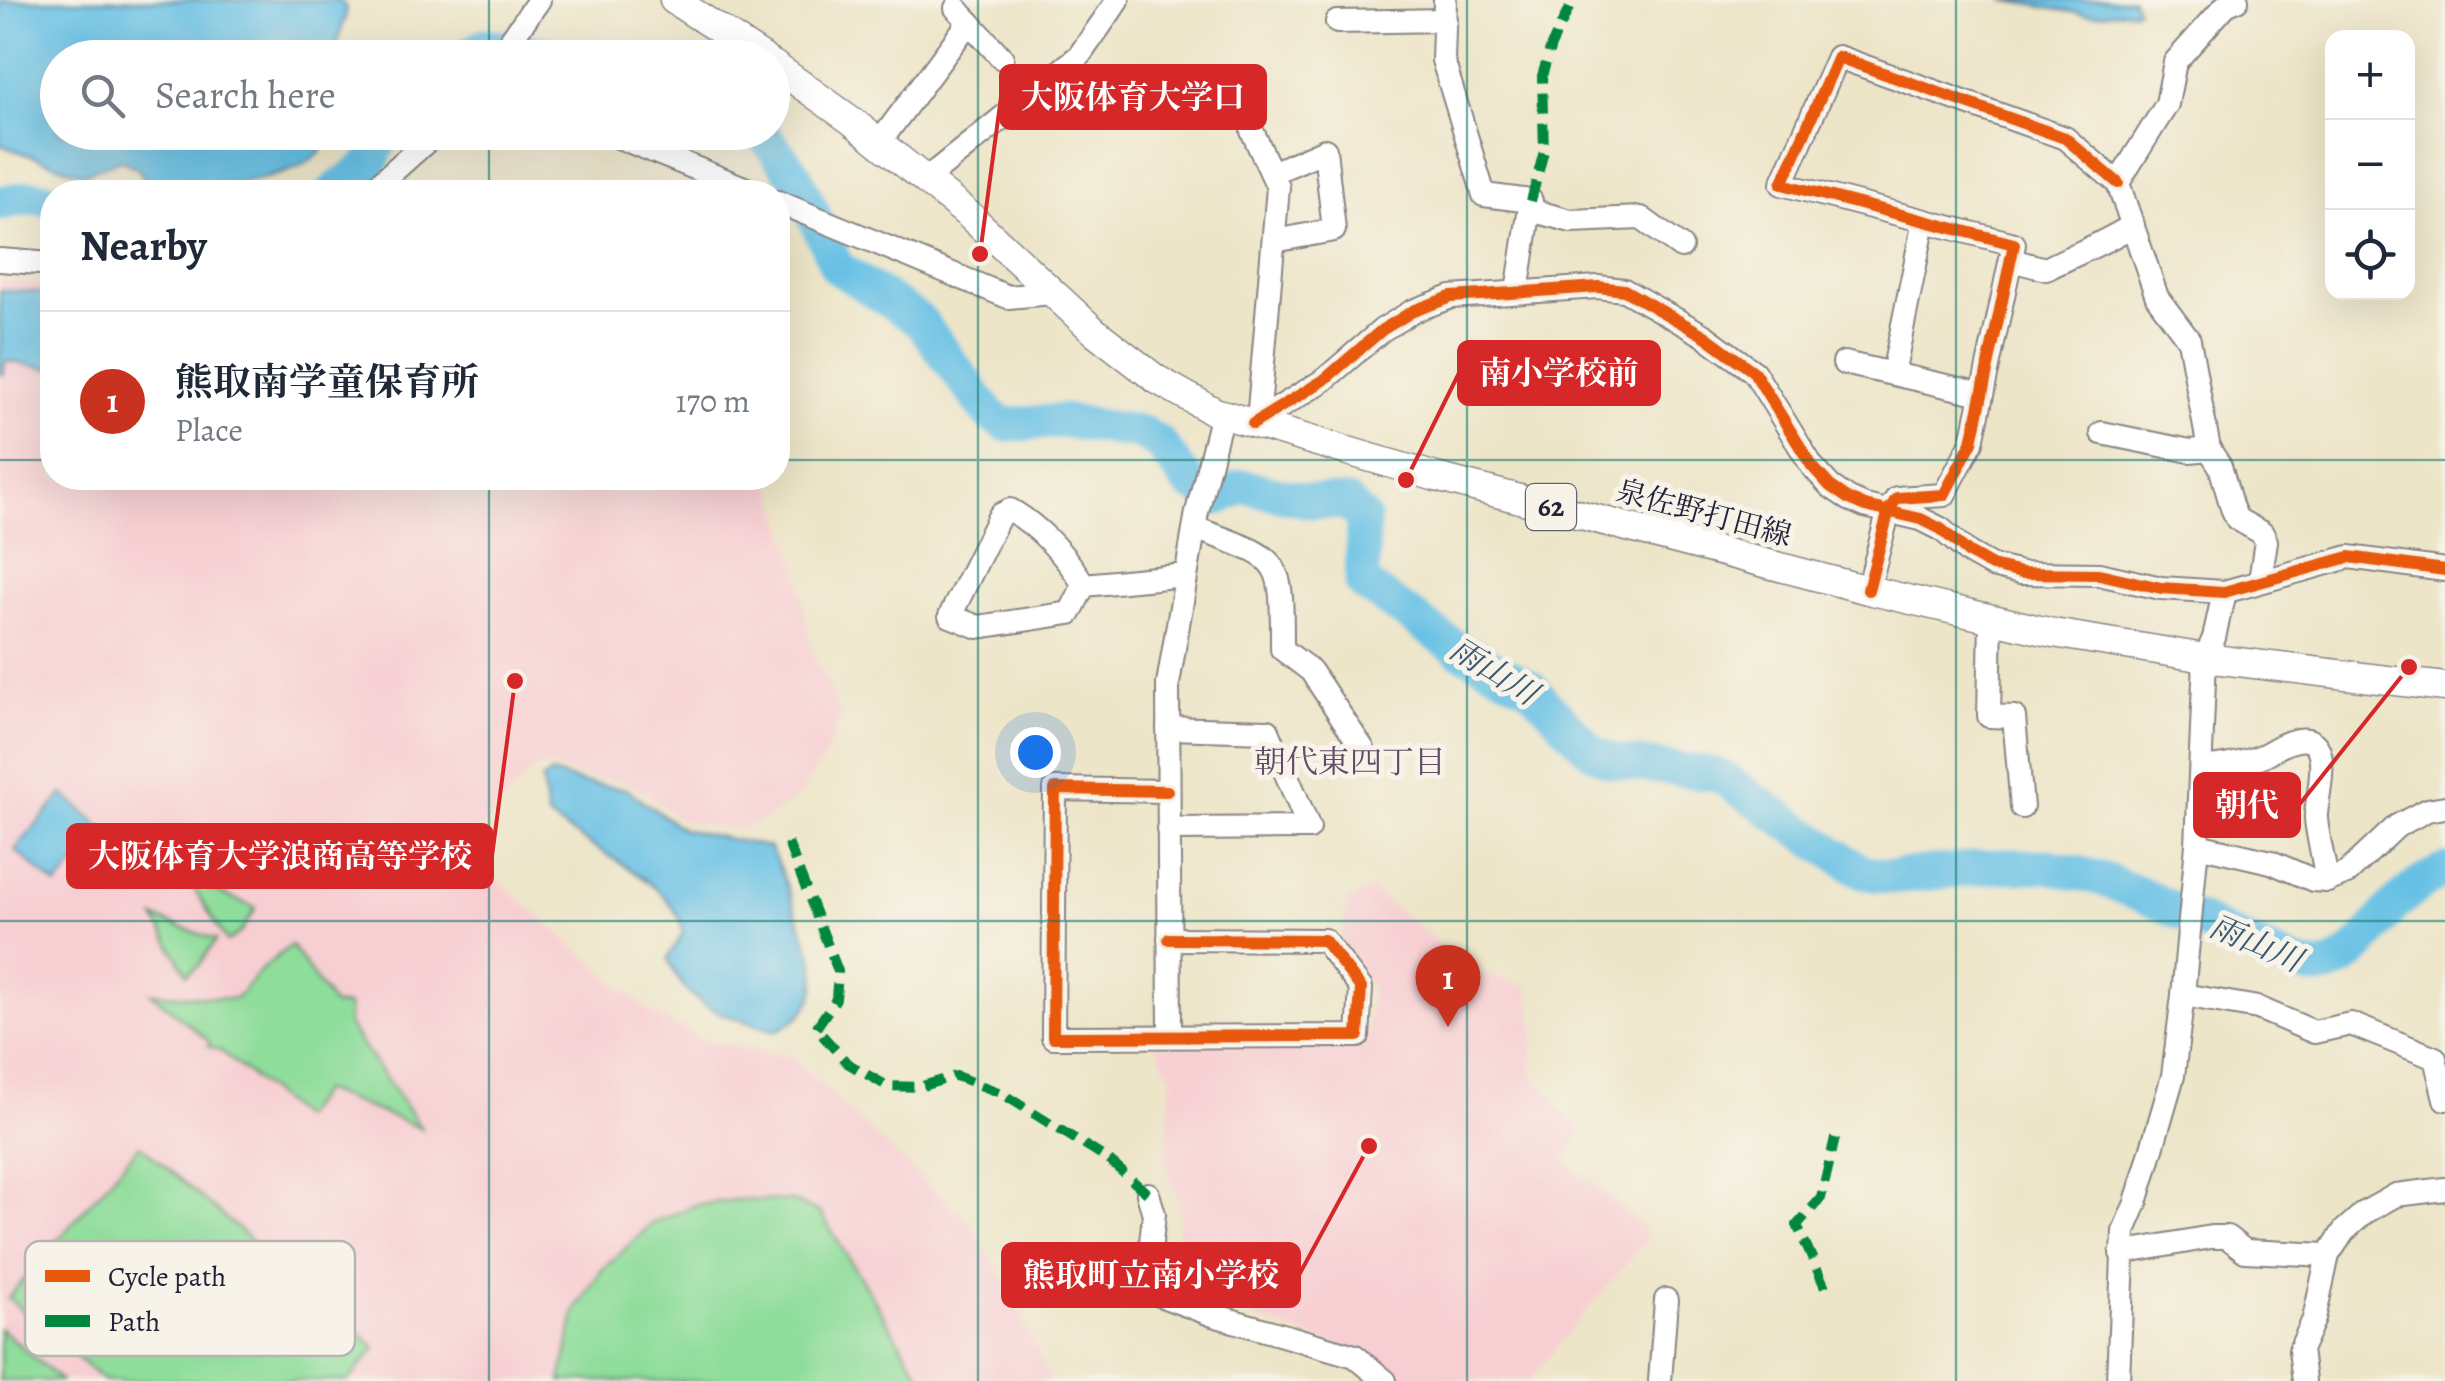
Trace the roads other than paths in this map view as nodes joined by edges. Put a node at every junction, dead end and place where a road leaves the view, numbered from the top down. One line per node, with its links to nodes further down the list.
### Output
1 (539, 0): 7 (street)
2 (674, 0): 8 (main road)
3 (1118, 0): 18 (street)
4 (2237, 0): 19 (street)
5 (1445, 10): 6 (street); 21 (street)
6 (1336, 22)
7 (511, 40)
8 (735, 40)
9 (1002, 58): 12 (street)
10 (790, 77): 12 (main road, 泉佐野打田線 / 62)
11 (1252, 131): 15 (street)
12 (879, 143): 18 (main road, 泉佐野打田線 / 62)
13 (417, 150): 16 (street)
14 (650, 150): 17 (street)
15 (1272, 173): 24 (street); 24 (street)
16 (383, 180)
17 (724, 180)
18 (925, 180): 30 (main road, 泉佐野打田線 / 62)
19 (2118, 182): 22 (street); 23 (street)
20 (790, 208): 30 (street)
21 (1530, 210): 25 (street); 29 (street)
22 (1924, 221): 27 (street); 32 (street)
23 (2132, 226): 27 (street); 37 (street)
24 (1274, 241): 35 (street)
25 (1681, 247)
26 (0, 260): 28 (street)
27 (2011, 260): 33 (street)
28 (40, 263)
29 (1516, 292): 35 (street); 38 (street)
30 (1052, 293): 34 (main road, 泉佐野打田線 / 62)
31 (1844, 363): 32 (street)
32 (1893, 374): 33 (street)
33 (1982, 394): 38 (street)
34 (1222, 414): 35 (main road, 泉佐野打田線 / 62); 39 (street)
35 (1256, 423): 44 (main road, 泉佐野打田線 / 62)
36 (2102, 434): 37 (street)
37 (2210, 449): 42 (street)
38 (1889, 510): 44 (street); 45 (street)
39 (1196, 520): 41 (street); 50 (street)
40 (2445, 570): 42 (street)
41 (1186, 574): 43 (street); 49 (street)
42 (2260, 581): 45 (street)
43 (1084, 585): 43 (street)
44 (1868, 590): 46 (main road, 泉佐野打田線 / 62)
45 (2224, 592): 47 (street)
46 (1991, 618): 47 (main road, 泉佐野打田線 / 62); 53 (street)
47 (2205, 658): 48 (main road, 泉佐野打田線 / 62); 51 (street)
48 (2445, 687)
49 (1168, 728): 52 (street); 55 (street)
50 (1363, 750)
51 (2201, 769): 56 (street); 57 (street)
52 (1167, 791): 55 (street); 60 (street)
53 (2022, 807)
54 (2445, 808): 57 (street)
55 (1168, 829): 58 (street)
56 (2197, 845): 57 (street); 59 (street)
57 (2326, 881)
58 (1169, 939): 60 (street); 60 (street)
59 (2183, 995): 61 (street); 64 (street)
60 (1170, 1035)
61 (2445, 1099)
62 (2445, 1189): 65 (street)
63 (1148, 1194): 67 (street)
64 (2121, 1253): 65 (street); 69 (street)
65 (2328, 1255): 70 (street)
66 (1666, 1300): 68 (street)
67 (1385, 1381)
68 (1660, 1381)
69 (2118, 1381)
70 (2304, 1381)

